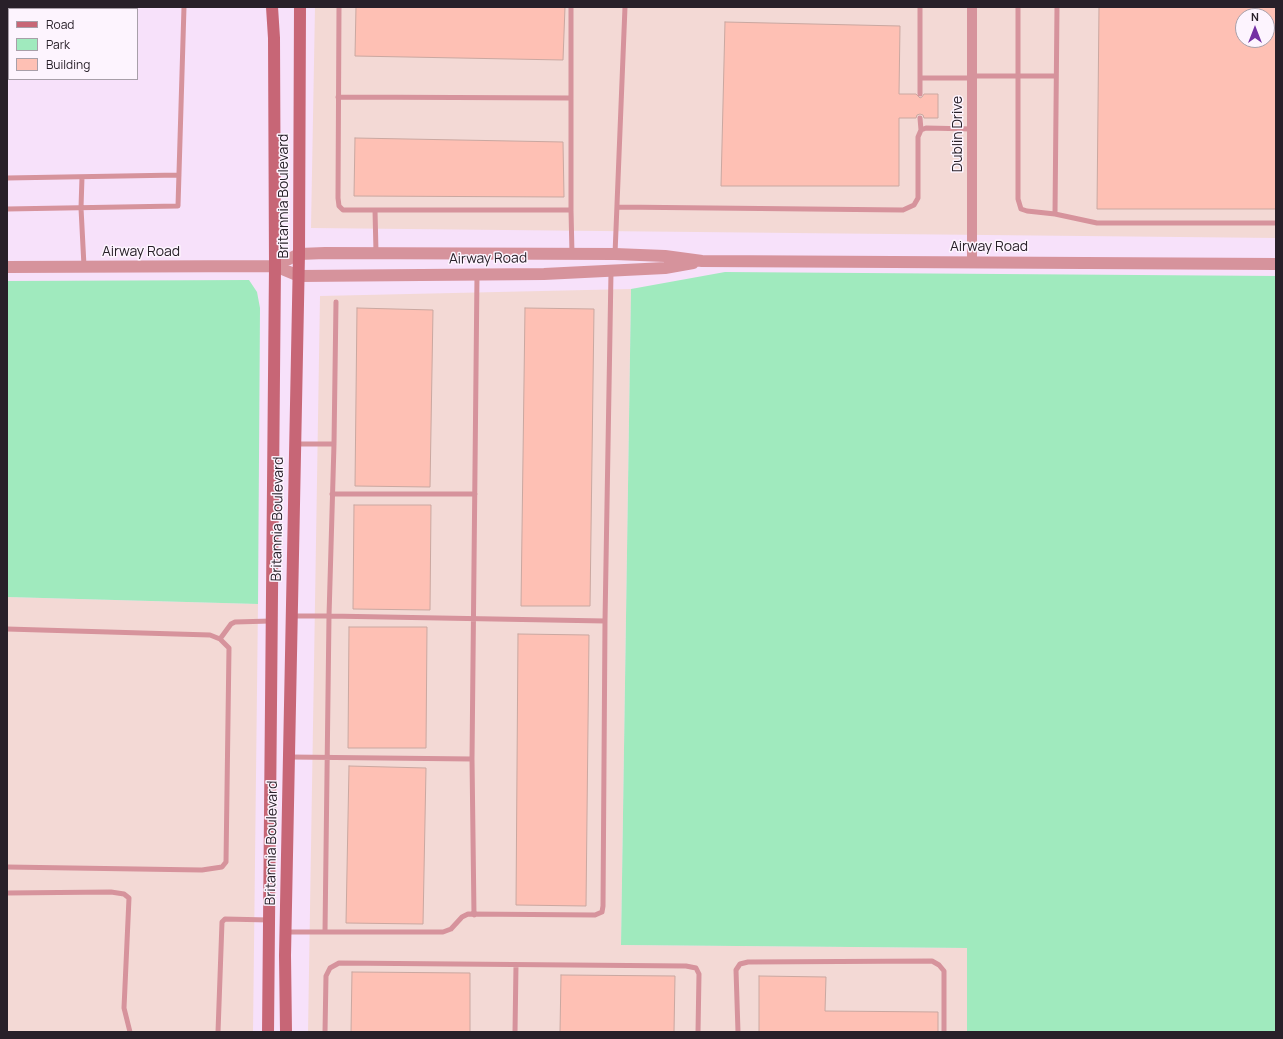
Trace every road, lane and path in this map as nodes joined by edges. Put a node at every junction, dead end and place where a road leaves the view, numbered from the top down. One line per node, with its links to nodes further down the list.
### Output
1 (184, 7): 21 (lane)
2 (272, 7): 38 (main road, Britannia Boulevard)
3 (300, 7): 32 (main road, Britannia Boulevard)
4 (339, 7): 16 (lane)
5 (571, 7): 17 (lane)
6 (626, 7): 24 (lane)
7 (920, 7): 14 (lane)
8 (972, 7): 13 (street, Dublin Drive)
9 (1018, 7): 11 (lane)
10 (1057, 7): 12 (lane)
11 (1018, 76): 12 (lane); 13 (lane); 29 (lane)
12 (1056, 76): 29 (lane)
13 (972, 77): 14 (lane); 19 (street, Dublin Drive)
14 (920, 78): 15 (lane)
15 (920, 94)
16 (338, 97): 17 (lane); 27 (lane)
17 (571, 98): 28 (lane)
18 (920, 118): 20 (lane)
19 (972, 129): 20 (lane); 36 (street, Dublin Drive)
20 (921, 130): 24 (lane)
21 (179, 175): 22 (lane); 25 (lane)
22 (82, 177): 23 (lane); 25 (lane)
23 (7, 178)
24 (617, 207): 34 (lane)
25 (81, 208): 26 (lane); 40 (lane)
26 (7, 209)
27 (375, 210): 28 (lane); 31 (lane)
28 (571, 210): 33 (lane)
29 (1055, 214): 30 (lane)
30 (1276, 223)
31 (376, 253): 32 (street, Airway Road); 33 (street, Airway Road)
32 (299, 254): 38 (street, Airway Road); 43 (main road, Britannia Boulevard)
33 (572, 254): 34 (street, Airway Road)
34 (615, 254): 35 (street, Airway Road)
35 (702, 261): 36 (street, Airway Road); 41 (street, Airway Road)
36 (972, 262): 37 (street, Airway Road)
37 (1276, 264)
38 (275, 266): 40 (street, Airway Road); 43 (street, Airway Road); 52 (main road, Britannia Boulevard)
39 (7, 267): 40 (street, Airway Road)
40 (84, 267)
41 (611, 272): 42 (street, Airway Road); 53 (lane)
42 (477, 274): 43 (street, Airway Road); 48 (lane)
43 (299, 276): 45 (main road, Britannia Boulevard)
44 (336, 302): 46 (lane)
45 (295, 444): 46 (lane); 49 (main road, Britannia Boulevard)
46 (334, 444): 47 (lane)
47 (332, 494): 48 (lane); 50 (lane)
48 (475, 494): 51 (lane)
49 (291, 616): 50 (lane); 56 (main road, Britannia Boulevard)
50 (329, 616): 51 (lane); 57 (lane)
51 (474, 619): 53 (lane); 58 (lane)
52 (272, 621): 55 (lane); 62 (main road, Britannia Boulevard)
53 (605, 621): 61 (lane)
54 (7, 629): 55 (lane)
55 (220, 639): 59 (lane)
56 (289, 757): 57 (lane); 63 (main road, Britannia Boulevard)
57 (328, 758): 58 (lane); 64 (lane)
58 (472, 759): 61 (lane)
59 (7, 867)
60 (7, 893): 66 (lane)
61 (474, 914): 64 (lane)
62 (269, 920): 67 (lane); 68 (main road, Britannia Boulevard)
63 (286, 932): 64 (lane); 69 (main road, Britannia Boulevard)
64 (325, 932)
65 (516, 965): 70 (lane); 71 (lane); 72 (lane)
66 (130, 1032)
67 (218, 1032)
68 (268, 1032)
69 (286, 1032)
70 (325, 1032)
71 (515, 1032)
72 (698, 1032)
73 (738, 1032): 74 (lane)
74 (944, 1032)

